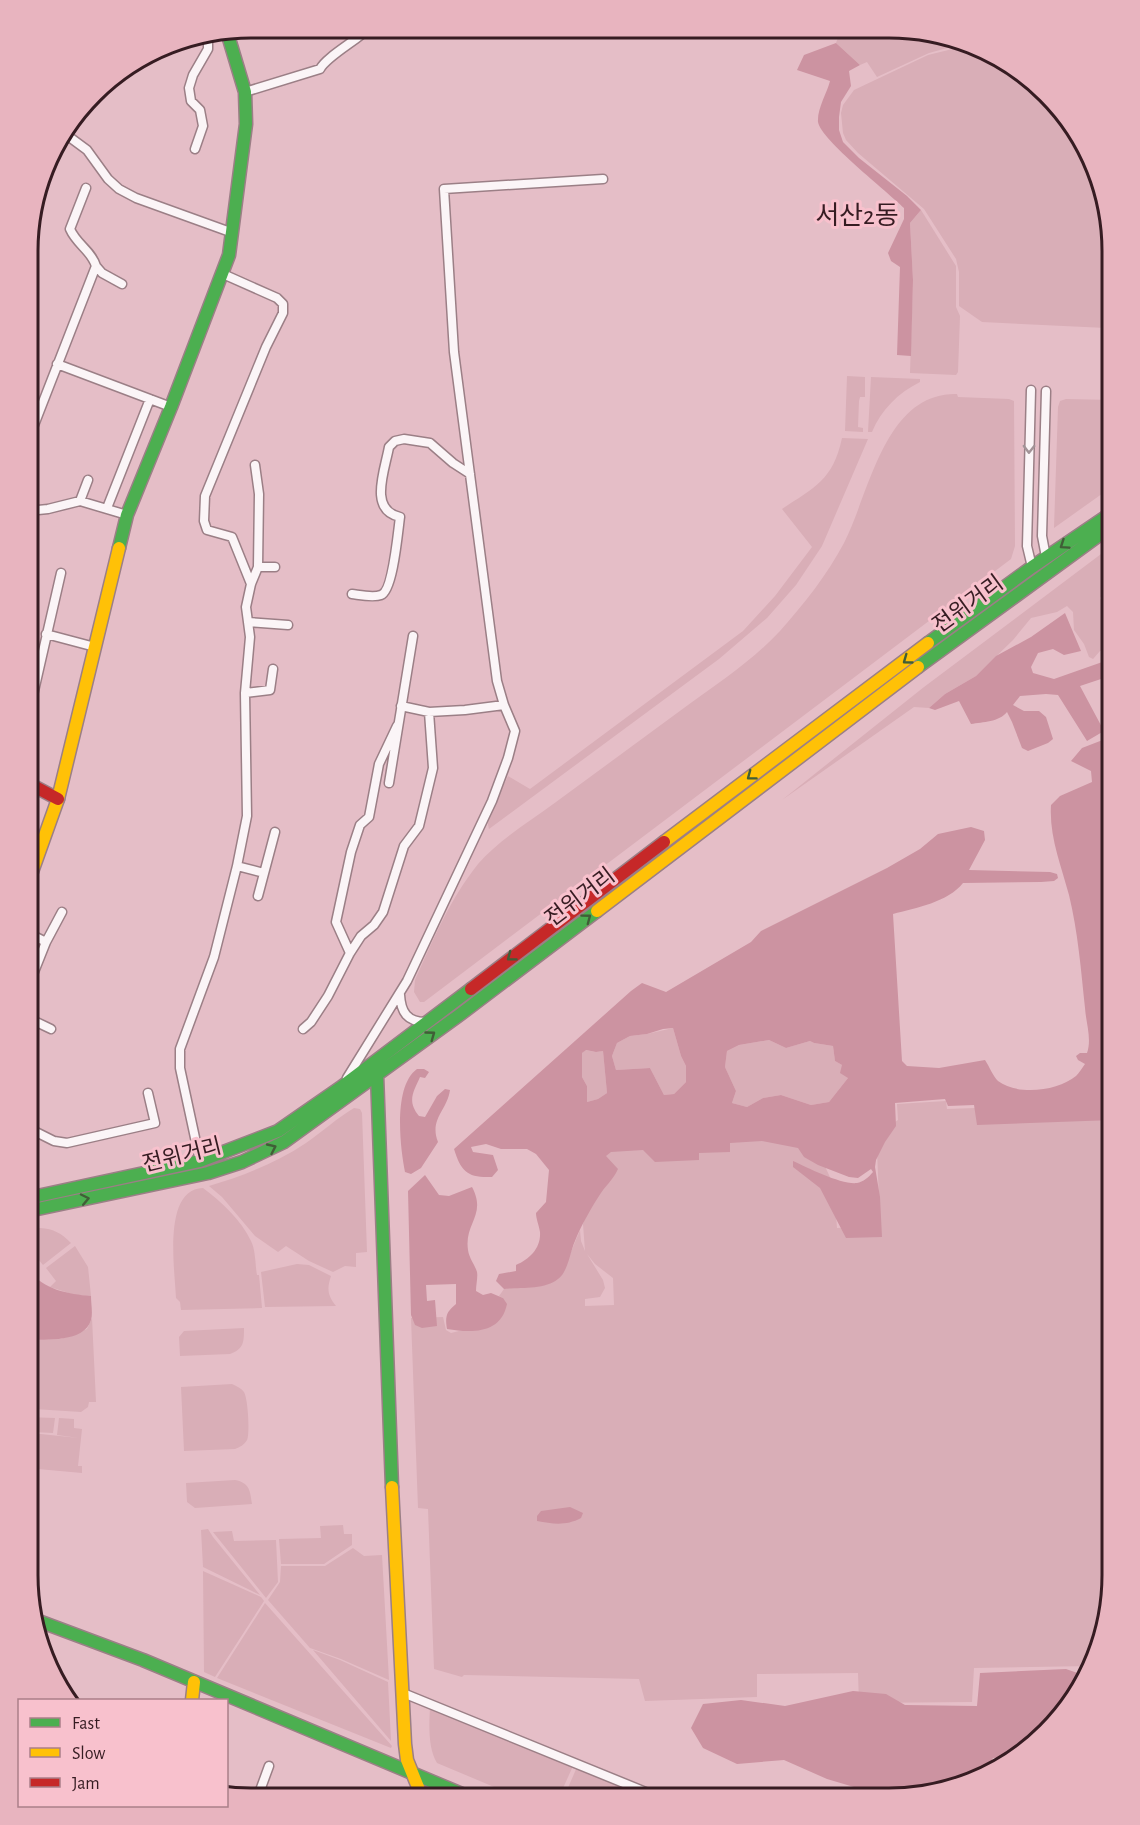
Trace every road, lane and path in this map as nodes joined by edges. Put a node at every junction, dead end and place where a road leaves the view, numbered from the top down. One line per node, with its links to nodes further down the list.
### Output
1 (357, 38): 4 (street)
2 (229, 39): 4 (main road)
3 (208, 42): 6 (street)
4 (245, 92): 9 (main road)
5 (70, 137): 9 (street)
6 (195, 149)
7 (603, 179): 20 (street)
8 (86, 188): 10 (street)
9 (232, 234): 11 (main road)
10 (96, 266): 12 (street); 13 (street)
11 (223, 274): 17 (main road); 33 (street)
12 (122, 284)
13 (57, 364): 16 (street); 18 (street)
14 (1031, 390): 31 (street, one-way to 31)
15 (1046, 391): 28 (street)
16 (150, 399): 17 (street); 23 (street)
17 (171, 407): 25 (main road)
18 (38, 412)
19 (255, 465): 29 (street)
20 (470, 474): 34 (street); 43 (street)
21 (88, 480): 22 (street)
22 (80, 501): 23 (street); 24 (street)
23 (107, 508): 25 (street)
24 (38, 510)
25 (127, 515): 39 (main road)
26 (1102, 519): 28 (main road, 전위거리, one-way to 28)
27 (1102, 533): 65 (main road, 전위거리, one-way to 27)
28 (1046, 557): 31 (main road, 전위거리)
29 (258, 567): 30 (street); 33 (street)
30 (275, 567)
31 (1032, 567): 61 (main road, 전위거리, one-way to 61)
32 (61, 573): 37 (street)
33 (251, 584): 35 (street)
34 (352, 594)
35 (248, 622): 36 (street); 42 (street)
36 (288, 625)
37 (46, 634): 39 (street); 41 (street)
38 (413, 636): 44 (street)
39 (95, 647): 49 (main road)
40 (273, 669): 42 (street)
41 (38, 671)
42 (245, 693): 52 (street)
43 (504, 705): 45 (street); 60 (street)
44 (400, 706): 45 (street); 46 (street)
45 (429, 712): 58 (street)
46 (397, 726): 47 (street); 58 (street)
47 (389, 783)
48 (38, 788): 49 (main road)
49 (58, 798): 51 (main road)
50 (275, 832): 53 (street)
51 (38, 853)
52 (237, 866): 53 (street); 69 (street)
53 (264, 873): 54 (street)
54 (258, 896)
55 (62, 912): 57 (street)
56 (38, 938): 57 (street)
57 (46, 942): 59 (street)
58 (350, 953): 64 (street)
59 (38, 962)
60 (400, 994): 61 (street); 66 (street)
61 (427, 1022): 66 (main road, 전위거리)
62 (38, 1023): 63 (street)
63 (51, 1029)
64 (303, 1029)
65 (377, 1075): 71 (main road, 전위거리, one-way to 65); 74 (main road)
66 (340, 1088): 69 (main road, 전위거리)
67 (148, 1093): 68 (street)
68 (38, 1133)
69 (200, 1161): 70 (main road, 전위거리)
70 (38, 1196)
71 (38, 1208)
72 (43, 1623): 73 (main road)
73 (194, 1683): 75 (main road); 77 (main road)
74 (403, 1693): 77 (main road); 81 (street)
75 (192, 1699)
76 (268, 1766): 78 (street)
77 (411, 1773): 79 (main road); 80 (main road)
78 (261, 1788)
79 (418, 1788)
80 (447, 1788)
81 (636, 1788)

